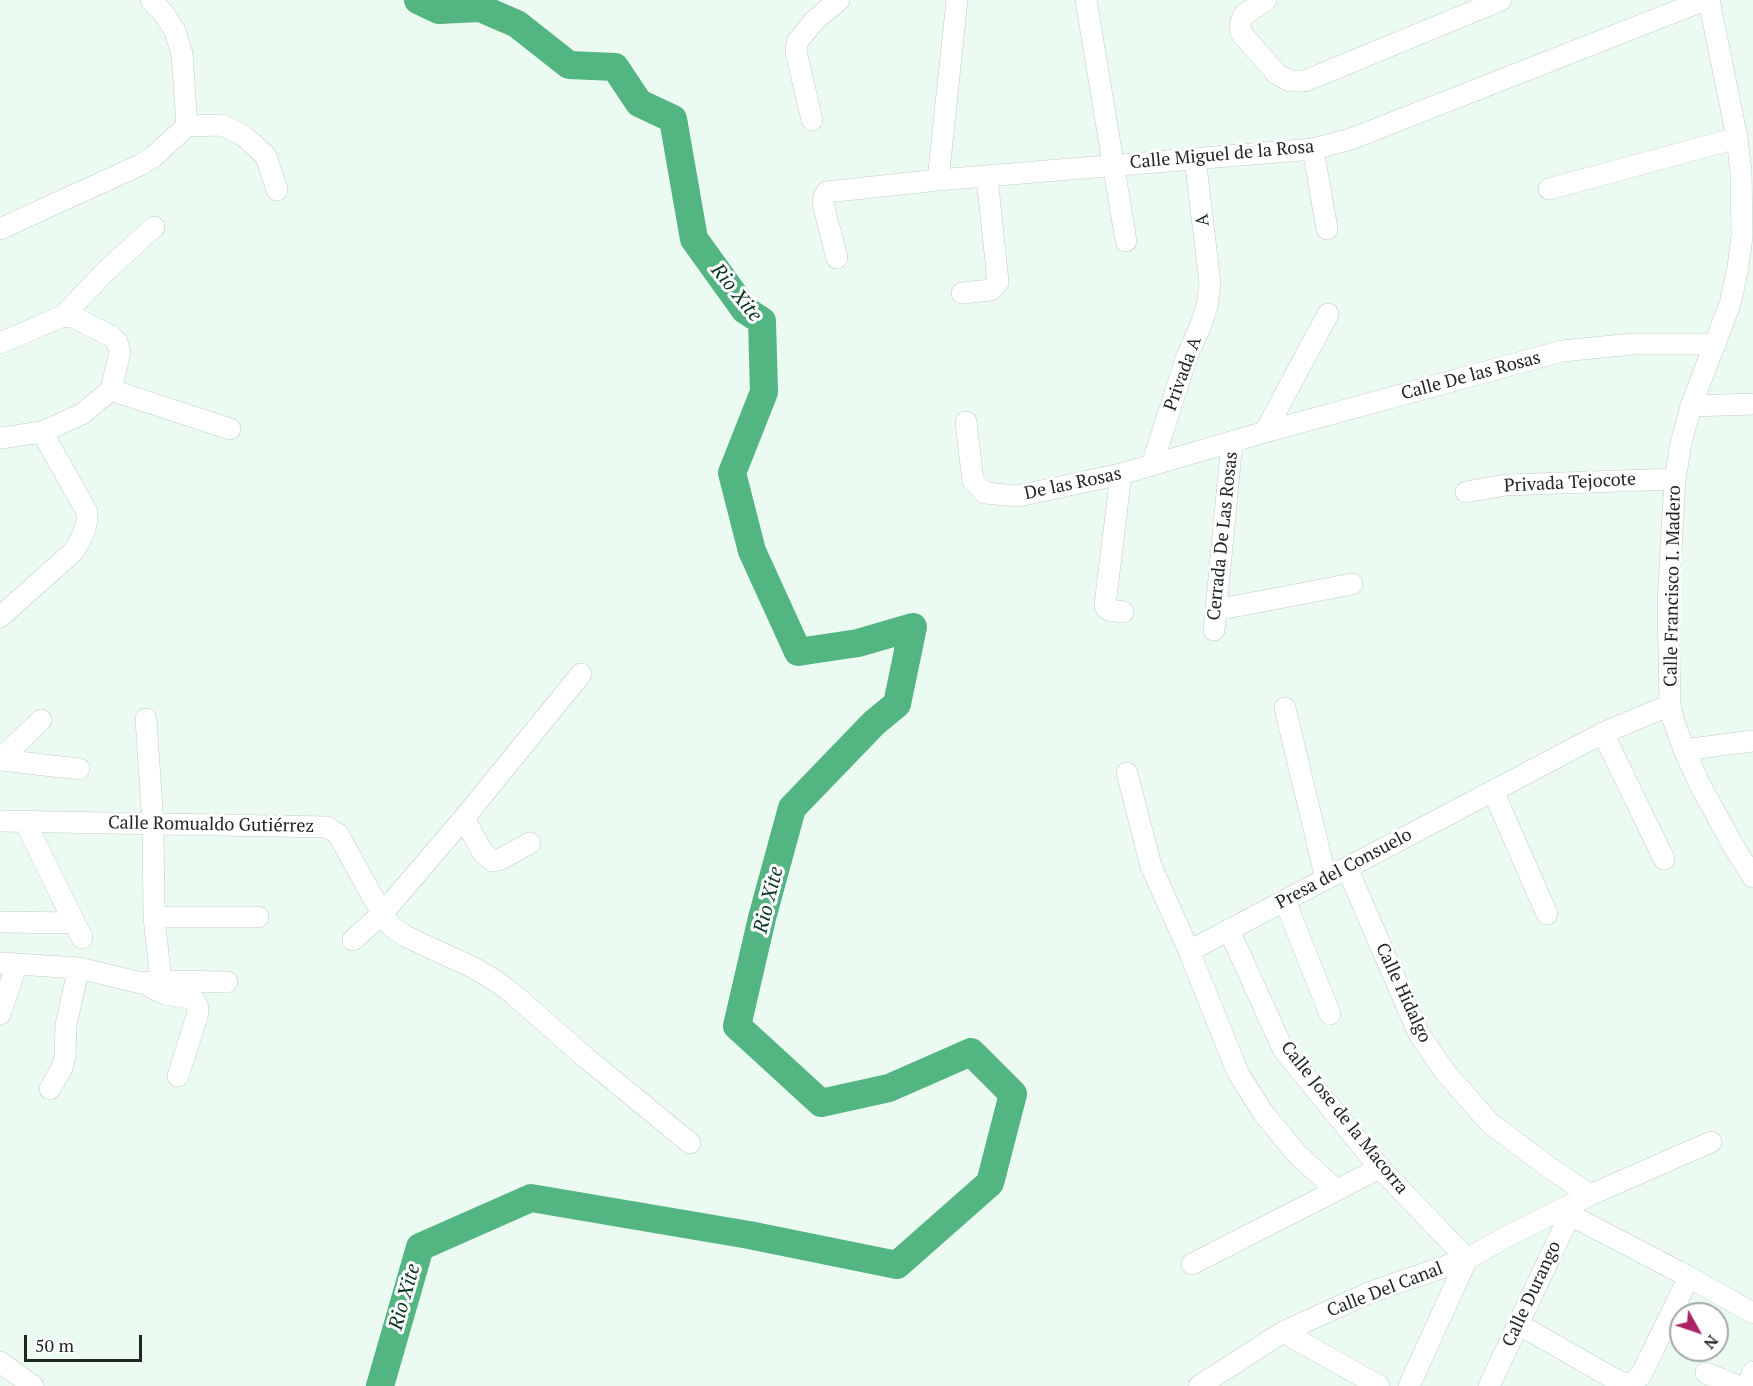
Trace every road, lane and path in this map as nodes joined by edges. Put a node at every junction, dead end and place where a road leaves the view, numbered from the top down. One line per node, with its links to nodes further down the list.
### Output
1 (151, 0): 9 (street)
2 (839, 0): 8 (street)
3 (957, 0): 15 (street)
4 (1086, 0): 13 (street)
5 (1266, 0): 6 (street)
6 (1501, 0)
7 (1707, 0): 10 (street, Calle Francisco I. Madero); 11 (street, Calle Miguel de la Rosa)
8 (812, 120)
9 (187, 126): 17 (street); 20 (street)
10 (1737, 138): 16 (street); 18 (street, Calle Francisco I. Madero)
11 (1313, 148): 12 (street, Calle Miguel de la Rosa); 21 (street)
12 (1196, 158): 13 (street, Calle Miguel de la Rosa); 24 (street, A)
13 (1114, 165): 14 (street, Calle Miguel de la Rosa); 22 (street)
14 (987, 177): 15 (street, Calle Miguel de la Rosa); 25 (street)
15 (938, 180): 23 (street, Calle Miguel de la Rosa)
16 (1549, 189)
17 (277, 190)
18 (1748, 207): 29 (street, Calle Francisco I. Madero)
19 (154, 227): 27 (street)
20 (0, 229)
21 (1327, 229)
22 (1126, 241)
23 (837, 258)
24 (1210, 283): 39 (street, Privada A)
25 (962, 293)
26 (1328, 314): 36 (street)
27 (63, 316): 28 (street); 30 (street)
28 (0, 343)
29 (1716, 344): 32 (street, Calle Francisco I. Madero); 36 (street, Calle De las Rosas)
30 (111, 390): 34 (street); 35 (street)
31 (1753, 404): 32 (street)
32 (1691, 406): 41 (street, Calle Francisco I. Madero)
33 (966, 422): 40 (street, De las Rosas)
34 (230, 429)
35 (42, 432): 37 (street); 45 (street)
36 (1265, 432): 38 (street, Calle De las Rosas)
37 (0, 438)
38 (1232, 442): 39 (street, De las Rosas); 43 (street, Cerrada De Las Rosas)
39 (1152, 465): 40 (street, De las Rosas)
40 (1121, 474): 44 (street)
41 (1675, 479): 42 (street, Privada Tejocote); 47 (street, Calle Francisco I. Madero)
42 (1466, 492)
43 (1352, 584)
44 (1123, 612)
45 (0, 617)
46 (581, 674): 58 (street)
47 (1670, 705): 51 (street, Presa del Consuelo); 53 (street, Calle Francisco I. Madero)
48 (1285, 708): 66 (street)
49 (146, 719): 61 (street)
50 (41, 720): 54 (street)
51 (1603, 733): 57 (street, Presa del Consuelo); 63 (street)
52 (1753, 741): 53 (street)
53 (1684, 750): 65 (street, Calle Francisco I. Madero)
54 (0, 760): 55 (street)
55 (79, 769)
56 (1126, 773): 75 (street)
57 (1493, 791): 64 (street, Presa del Consuelo); 69 (street)
58 (464, 819): 62 (street); 68 (street)
59 (0, 821): 60 (street, Calle Romualdo Gutiérrez)
60 (25, 822): 61 (street, Calle Romualdo Gutiérrez); 72 (street)
61 (153, 824): 68 (street, Calle Romualdo Gutiérrez); 70 (street)
62 (530, 843)
63 (1664, 859)
64 (1347, 868): 66 (street, Presa del Consuelo); 88 (street, Calle Hidalgo)
65 (1753, 877)
66 (1326, 879): 67 (street, Presa del Consuelo)
67 (1285, 901): 73 (street, Presa del Consuelo); 81 (street)
68 (382, 914): 74 (street); 85 (street, Calle Romualdo Gutiérrez)
69 (1547, 914)
70 (154, 917): 71 (street); 78 (street)
71 (258, 917)
72 (0, 922)
73 (1229, 930): 75 (street, Presa del Consuelo); 86 (street, Calle Jose de la Macorra)
74 (353, 940)
75 (1189, 951): 87 (street)
76 (9, 963): 77 (street); 80 (street)
77 (80, 968): 78 (street); 83 (street)
78 (151, 982): 79 (street); 82 (street)
79 (227, 982)
80 (0, 1014)
81 (1330, 1014)
82 (178, 1076)
83 (50, 1089)
84 (1711, 1142): 88 (street, Calle Del Canal)
85 (690, 1143)
86 (1380, 1168): 87 (street); 89 (street, Calle Jose de la Macorra)
87 (1336, 1190): 90 (street)
88 (1578, 1204): 89 (street, Calle Del Canal); 91 (street, Calle Hidalgo); 93 (street, Calle Durango)
89 (1467, 1259): 94 (street, Calle Del Canal); 101 (street)
90 (1192, 1264)
91 (1689, 1276): 92 (street, Calle Hidalgo); 93 (street)
92 (1753, 1313)
93 (1518, 1324): 102 (street, Calle Durango)
94 (1283, 1332): 99 (street, Calle Del Canal); 100 (street)
95 (0, 1362): 98 (street)
96 (1753, 1372): 104 (street)
97 (1706, 1373): 103 (street)
98 (33, 1386)
99 (1199, 1386)
100 (1379, 1386)
101 (1409, 1386)
102 (1490, 1386)
103 (1738, 1386)
104 (1746, 1386)

